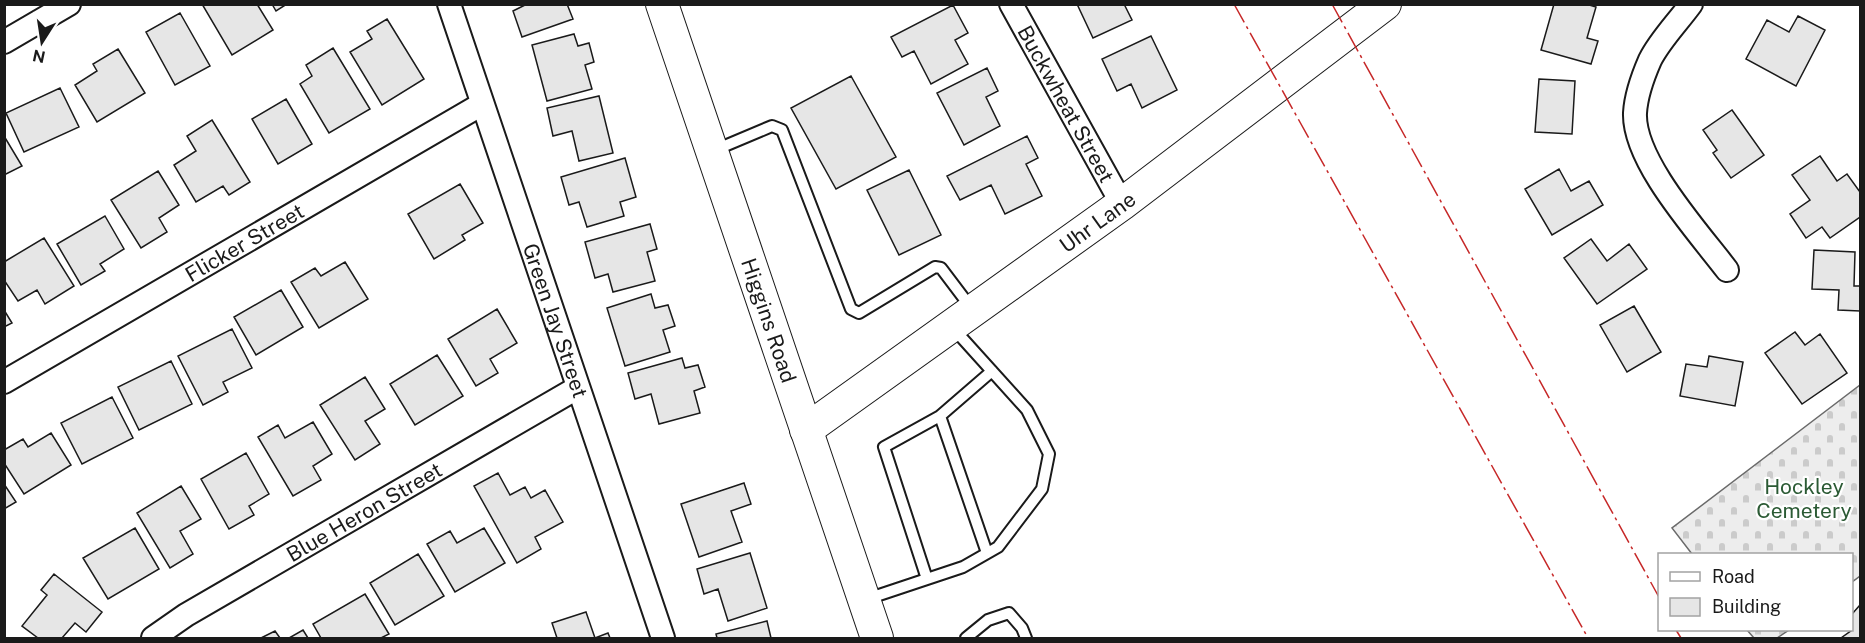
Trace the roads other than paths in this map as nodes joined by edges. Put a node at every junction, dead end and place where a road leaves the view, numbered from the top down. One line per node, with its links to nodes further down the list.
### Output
1 (69, 4): 7 (street)
2 (449, 4): 8 (street, Green Jay Street)
3 (662, 4): 9 (street, Higgins Road)
4 (1011, 4): 10 (street, Buckwheat Street)
5 (1384, 4): 10 (street, Uhr Lane)
6 (1691, 4): 11 (street)
7 (4, 42)
8 (482, 104): 14 (street, Flicker Street); 15 (street, Green Jay Street)
9 (712, 151): 12 (lane); 17 (street, Higgins Road)
10 (1122, 204): 12 (street, Uhr Lane)
11 (1727, 270)
12 (962, 318): 13 (lane); 17 (street, Uhr Lane)
13 (992, 371): 16 (lane); 18 (lane)
14 (4, 382)
15 (577, 388): 22 (street, Blue Heron Street); 23 (street, Green Jay Street)
16 (940, 416): 18 (lane); 19 (lane)
17 (806, 430): 20 (street, Higgins Road)
18 (987, 553): 19 (lane)
19 (927, 579): 20 (lane)
20 (863, 600): 24 (street, Higgins Road)
21 (969, 638): 25 (lane)
22 (153, 639)
23 (663, 639)
24 (877, 639)
25 (1026, 639)

